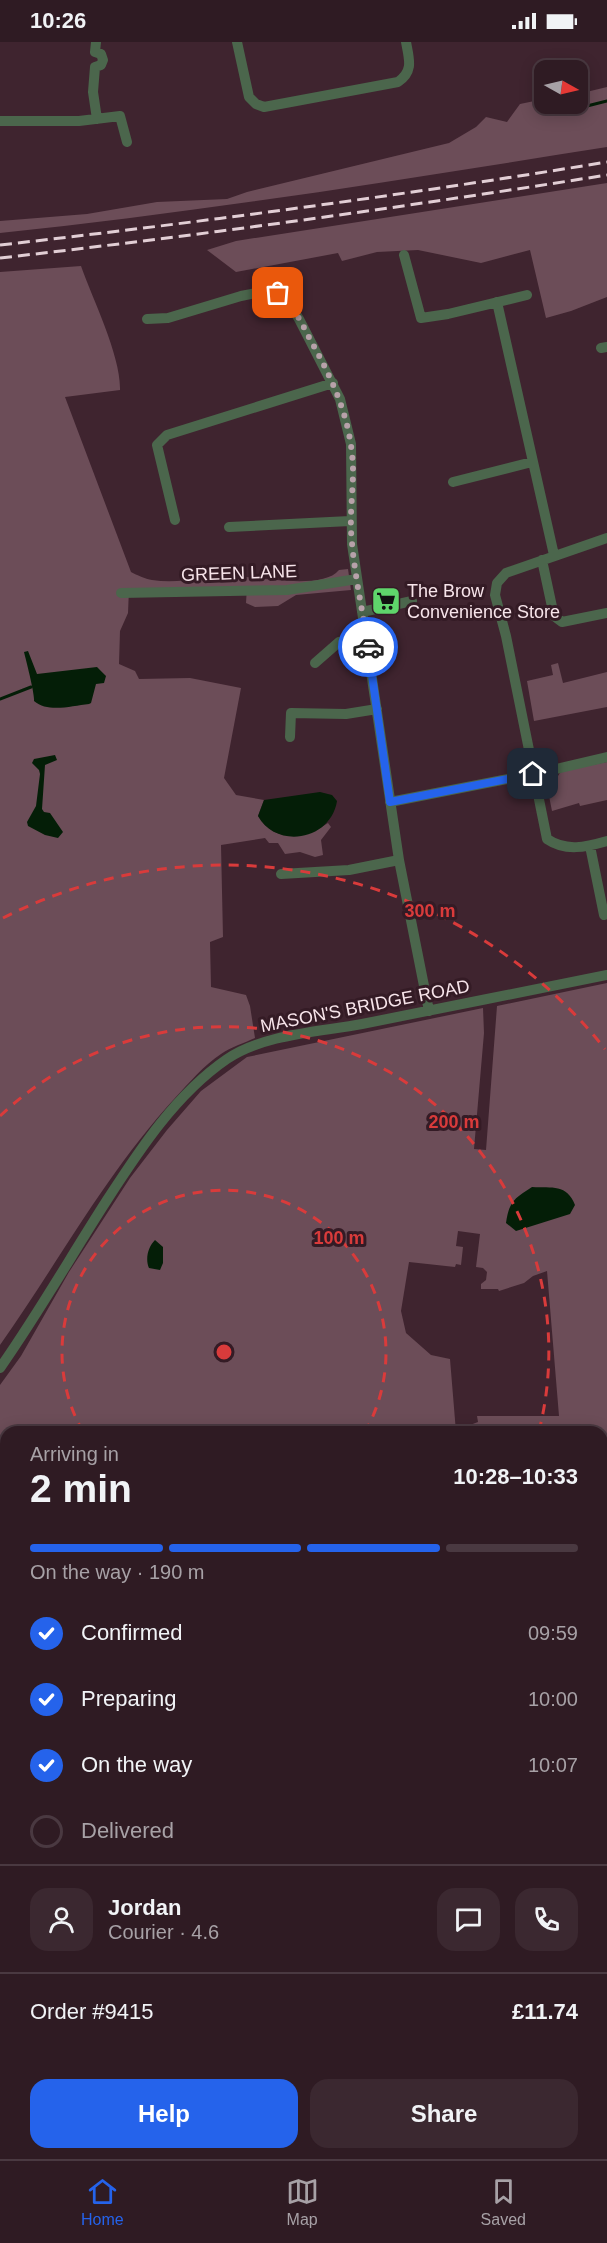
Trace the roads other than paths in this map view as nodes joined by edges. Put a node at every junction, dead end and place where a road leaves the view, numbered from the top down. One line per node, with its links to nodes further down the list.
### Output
1 (96, 42): 4 (street)
2 (237, 42): 3 (street)
3 (406, 42)
4 (97, 118): 5 (street); 6 (street)
5 (0, 121)
6 (127, 142)
7 (404, 255): 9 (street)
8 (527, 295): 9 (street)
9 (497, 302): 12 (street)
10 (147, 319): 11 (street)
11 (333, 383): 14 (street); 15 (street)
12 (532, 462): 13 (street); 18 (street)
13 (453, 482)
14 (176, 519)
15 (350, 521): 16 (street); 20 (street)
16 (229, 527)
17 (607, 538): 18 (street)
18 (554, 555): 19 (street)
19 (542, 560): 24 (street); 31 (street)
20 (357, 579): 21 (street, GREEN LANE); 23 (street)
21 (121, 593)
22 (412, 600): 23 (street)
23 (362, 612): 25 (street)
24 (607, 613)
25 (366, 637): 26 (street); 27 (street)
26 (315, 663)
27 (377, 710): 28 (street); 32 (street)
28 (290, 736)
29 (607, 757): 30 (street)
30 (552, 770)
31 (533, 774): 32 (street); 34 (street)
32 (390, 802): 35 (street)
33 (607, 841): 34 (street)
34 (590, 846): 37 (street)
35 (399, 860): 36 (street); 39 (street)
36 (281, 874)
37 (607, 914)
38 (607, 975): 39 (street, MASON'S BRIDGE ROAD)
39 (429, 1011): 40 (street, MASON'S BRIDGE ROAD)
40 (0, 1368)

